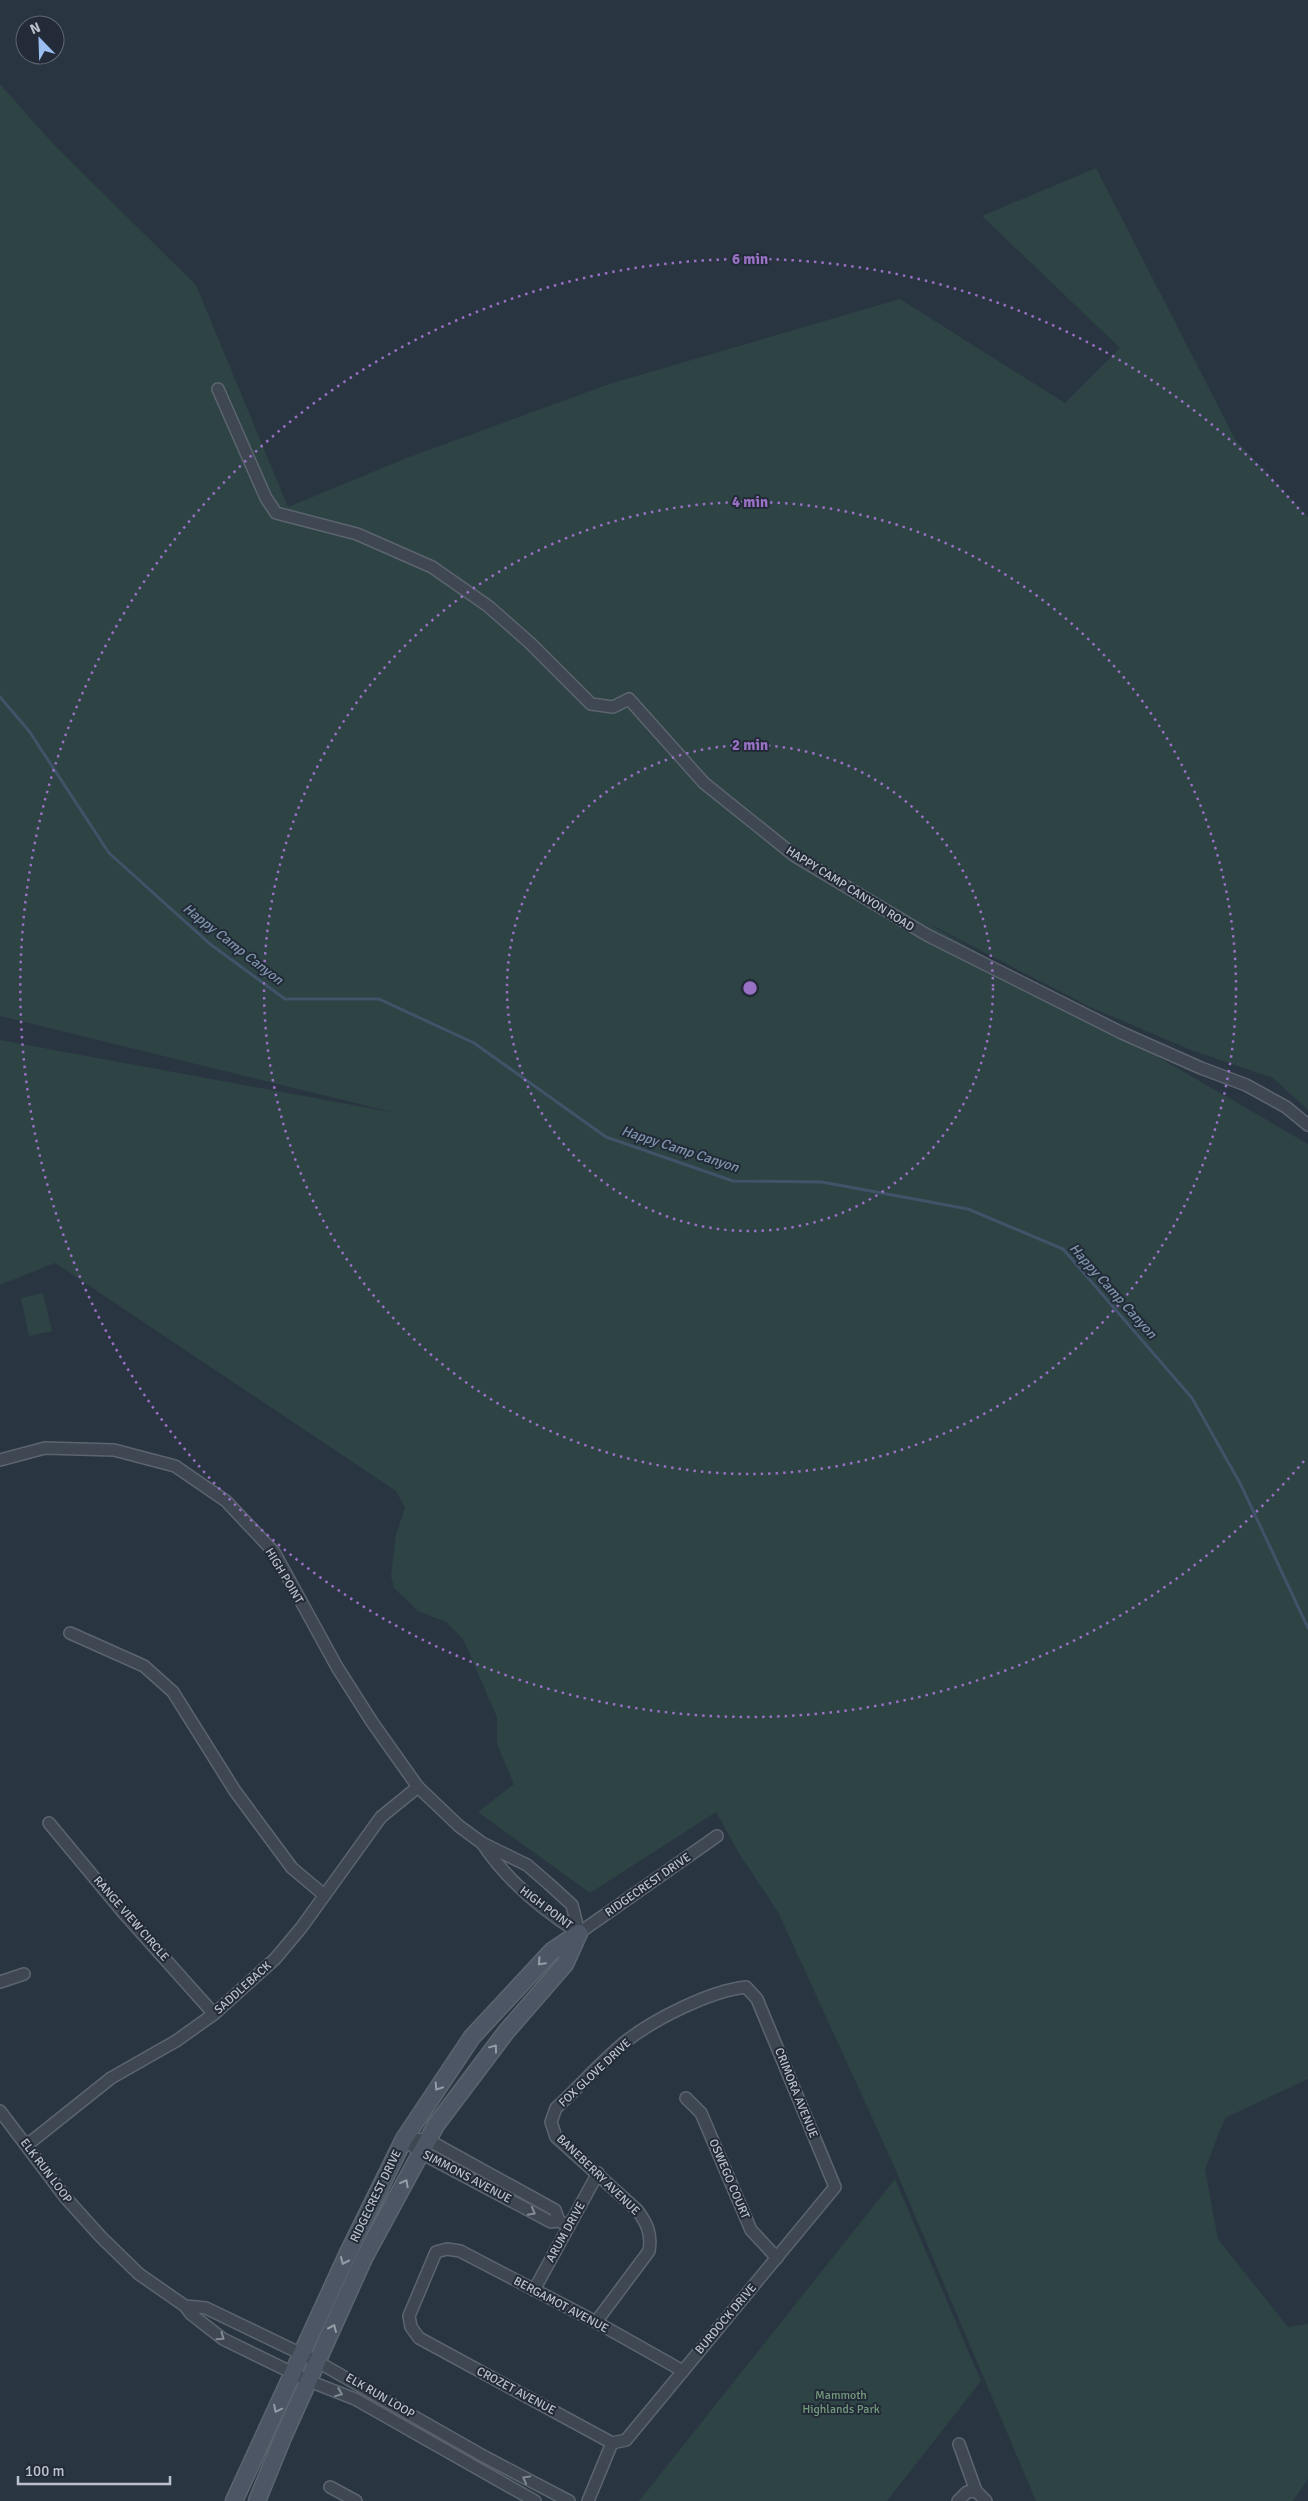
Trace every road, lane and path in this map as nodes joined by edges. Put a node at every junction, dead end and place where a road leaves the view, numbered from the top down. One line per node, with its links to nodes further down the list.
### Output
1 (218, 389): 2 (street, HAPPY CAMP CANYON ROAD)
2 (1308, 1125)
3 (0, 1460): 5 (street, HIGH POINT)
4 (70, 1632): 11 (street)
5 (418, 1787): 8 (street, HIGH POINT); 11 (street, SADDLEBACK)
6 (49, 1823): 16 (street, RANGE VIEW CIRCLE)
7 (717, 1836): 12 (street, RIDGECREST DRIVE)
8 (482, 1843): 9 (street, HIGH POINT); 10 (street, HIGH POINT)
9 (516, 1861): 10 (street); 12 (street, HIGH POINT)
10 (506, 1875): 12 (street, HIGH POINT)
11 (323, 1894): 16 (street, SADDLEBACK)
12 (579, 1932): 20 (street, RIDGECREST DRIVE, one-way to 20); 22 (street, RIDGECREST DRIVE, one-way to 12)
13 (24, 1974): 14 (street)
14 (0, 1982)
15 (757, 1999): 19 (street, FOX GLOVE DRIVE); 24 (street, CRIMORA AVENUE)
16 (214, 2014): 21 (street, SADDLEBACK)
17 (686, 2098): 26 (street, OSWEGO COURT)
18 (0, 2112): 21 (street, ELK RUN LOOP)
19 (552, 2129): 23 (street, BANEBERRY AVENUE)
20 (404, 2139): 22 (street, SIMMONS AVENUE); 31 (street, RIDGECREST DRIVE, one-way to 31)
21 (27, 2145): 28 (street, ELK RUN LOOP)
22 (424, 2146): 25 (street, SIMMONS AVENUE); 32 (street, RIDGECREST DRIVE, one-way to 22)
23 (598, 2173): 25 (street, ARUM DRIVE); 29 (street, BANEBERRY AVENUE)
24 (835, 2188): 26 (street, BURDOCK DRIVE)
25 (564, 2224): 27 (street, ARUM DRIVE)
26 (777, 2258): 33 (street, BURDOCK DRIVE)
27 (534, 2290): 29 (street, BERGAMOT AVENUE); 30 (street, BERGAMOT AVENUE)
28 (185, 2306): 31 (street, ELK RUN LOOP); 34 (street, ELK RUN LOOP, one-way to 34)
29 (596, 2322): 33 (street, BERGAMOT AVENUE)
30 (419, 2338): 36 (street, CROZET AVENUE)
31 (303, 2354): 32 (street, ELK RUN LOOP); 34 (street, RIDGECREST DRIVE)
32 (318, 2362): 35 (street, RIDGECREST DRIVE); 44 (street, ELK RUN LOOP, one-way to 32)
33 (682, 2371): 36 (street, BURDOCK DRIVE)
34 (294, 2373): 35 (street, ELK RUN LOOP); 40 (street, RIDGECREST DRIVE, one-way to 40)
35 (309, 2381): 41 (street, RIDGECREST DRIVE); 43 (street, ELK RUN LOOP, one-way to 43)
36 (612, 2443): 45 (street)
37 (959, 2444): 39 (street)
38 (330, 2487): 42 (street)
39 (976, 2491): 46 (street); 47 (street)
40 (234, 2501)
41 (256, 2501)
42 (356, 2501)
43 (535, 2501)
44 (569, 2501)
45 (588, 2501)
46 (958, 2501)
47 (986, 2501)

